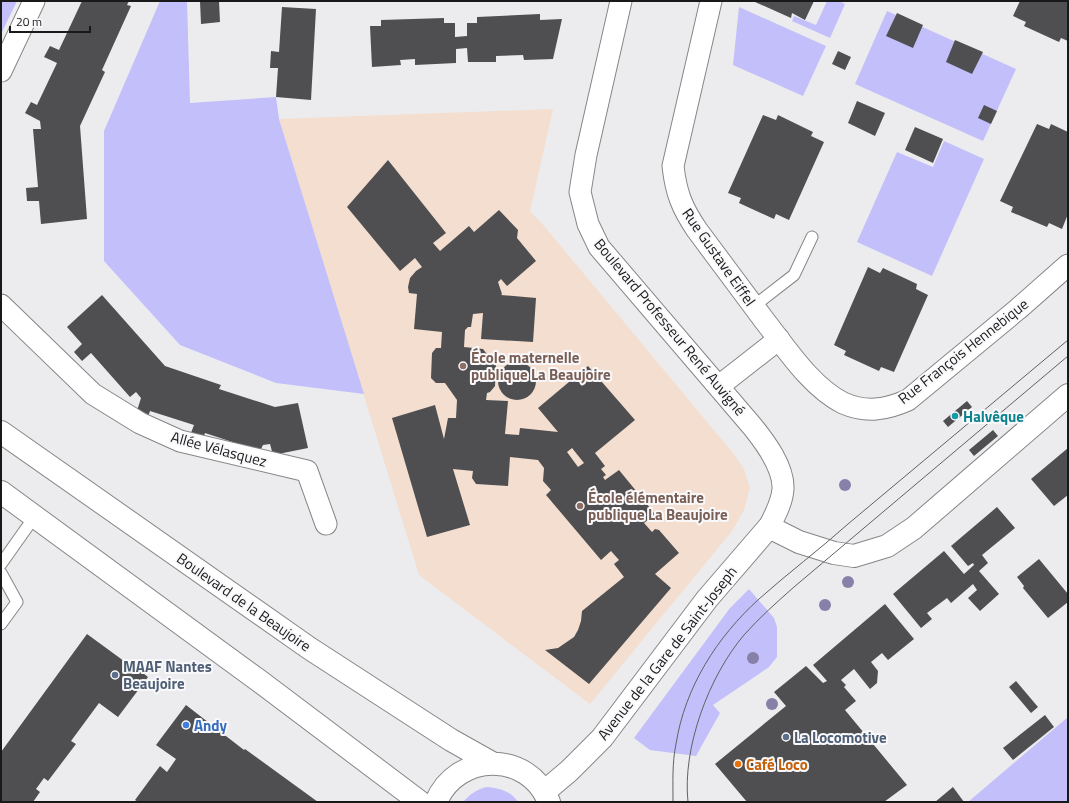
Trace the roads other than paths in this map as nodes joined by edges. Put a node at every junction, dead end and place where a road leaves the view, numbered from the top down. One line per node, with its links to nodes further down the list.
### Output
1 (34, 1): 4 (street)
2 (621, 1): 10 (street, Boulevard Professeur René Auvigné)
3 (711, 1): 8 (street, Rue Gustave Eiffel)
4 (1, 71)
5 (812, 237): 8 (lane)
6 (1068, 265): 9 (street, Rue François Hennebique)
7 (1, 305): 15 (street, Allée Vélasquez)
8 (754, 306): 9 (street, Rue Gustave Eiffel)
9 (779, 339): 10 (street)
10 (719, 386): 16 (street, Boulevard Professeur René Auvigné)
11 (1068, 396): 16 (main road)
12 (1, 432): 20 (main road, Boulevard de la Beaujoire)
13 (1, 492): 14 (main road)
14 (35, 516): 17 (lane); 22 (main road)
15 (326, 524)
16 (769, 527): 21 (main road, Avenue de la Gare de Saint-Joseph)
17 (1, 564)
18 (1, 573): 19 (lane)
19 (1, 624)
20 (492, 763): 21 (main road); 23 (main road)
21 (546, 797)
22 (420, 802)
23 (436, 802)

